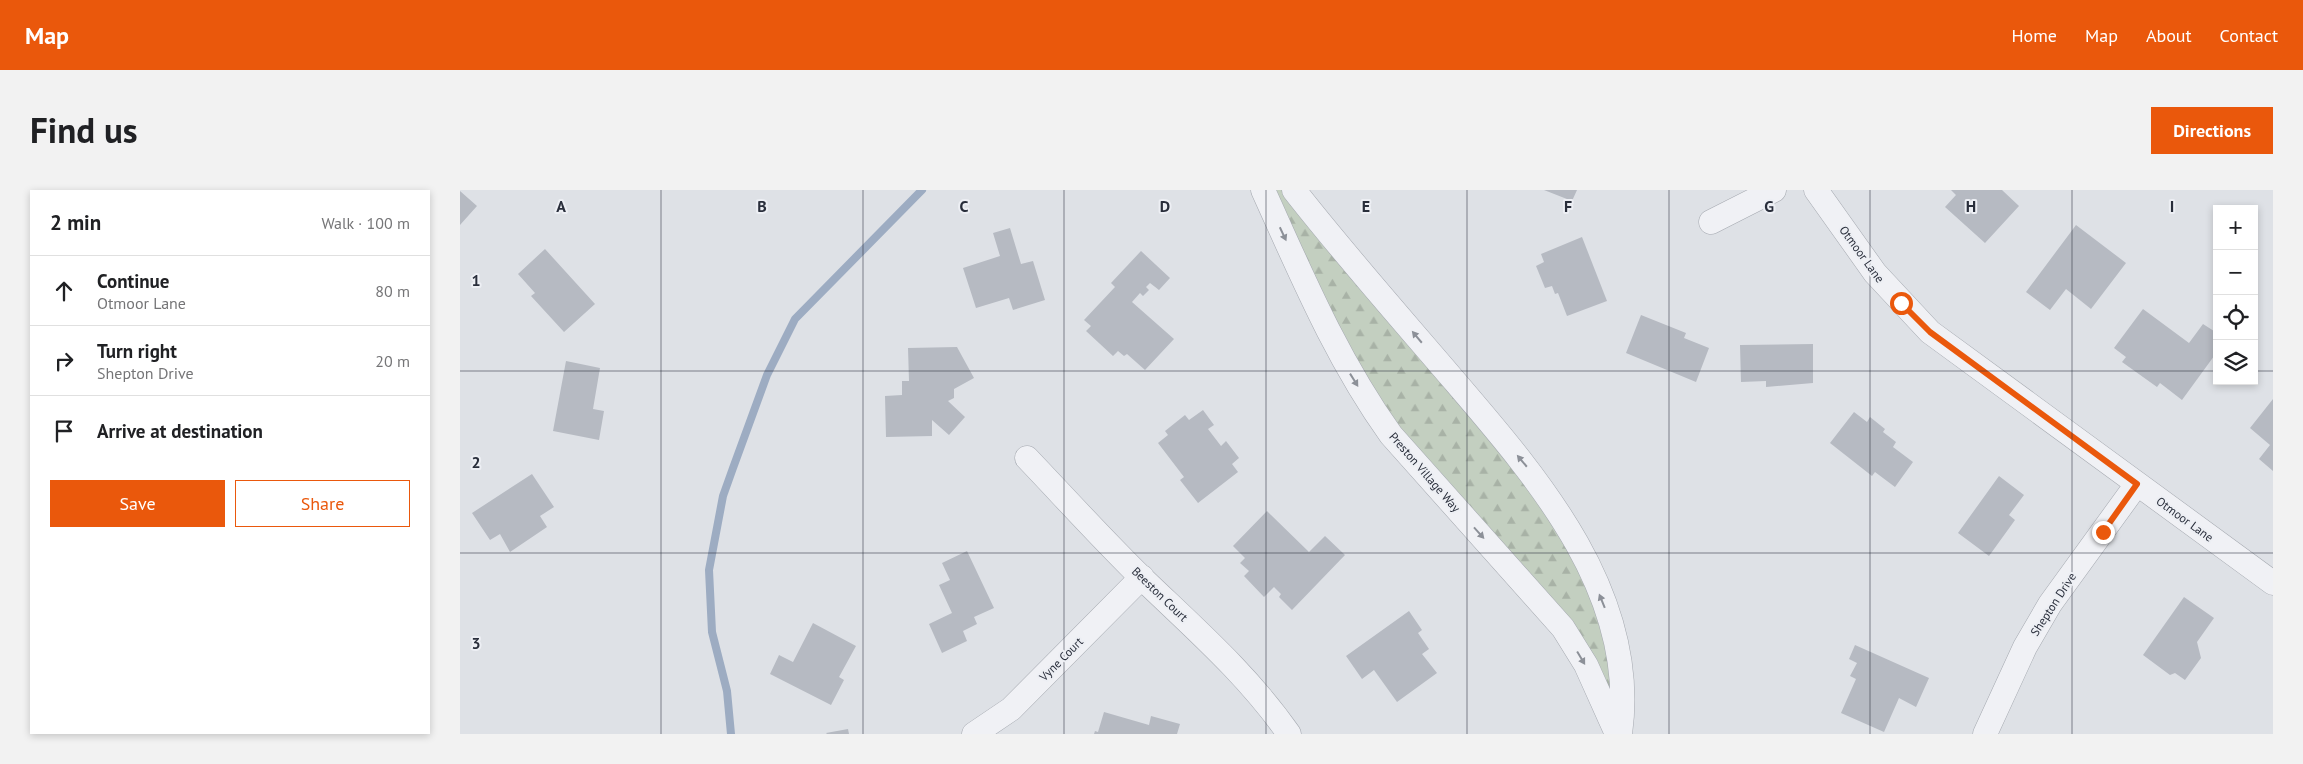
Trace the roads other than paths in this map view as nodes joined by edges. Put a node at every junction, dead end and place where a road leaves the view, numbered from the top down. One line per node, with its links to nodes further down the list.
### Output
1 (1263, 190): 12 (street, Preston Village Way, one-way to 12)
2 (1294, 190): 12 (street, Preston Village Way, one-way to 2)
3 (1774, 190): 5 (street)
4 (1816, 190): 7 (street, Otmoor Lane)
5 (1711, 222)
6 (1027, 458): 8 (street, Beeston Court)
7 (2137, 484): 9 (street, Otmoor Lane); 13 (street, Shepton Drive)
8 (1142, 577): 10 (street, Vyne Court); 11 (street, Beeston Court)
9 (2273, 584)
10 (974, 734)
11 (1289, 734)
12 (1619, 734)
13 (1985, 734)

